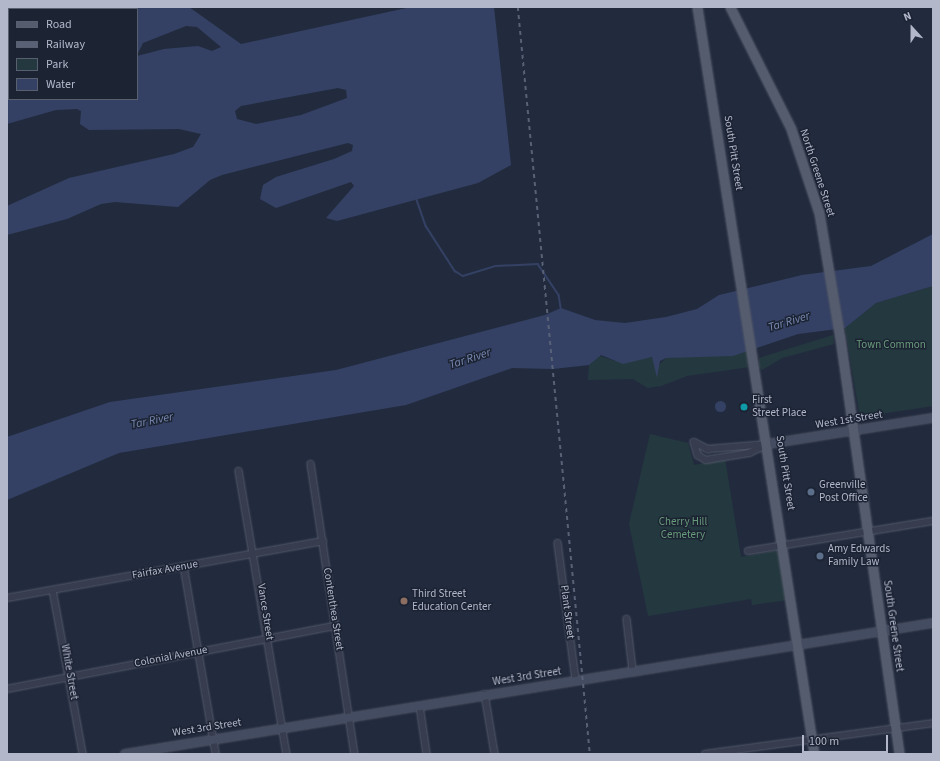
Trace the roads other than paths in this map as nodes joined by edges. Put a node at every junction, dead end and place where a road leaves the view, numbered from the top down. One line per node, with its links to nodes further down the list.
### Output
1 (697, 7): 5 (main road, South Pitt Street)
2 (730, 7): 4 (main road, North Greene Street)
3 (933, 418): 4 (street, West 1st Street)
4 (853, 430): 5 (street, West 1st Street); 13 (main road, South Greene Street)
5 (768, 444): 6 (street); 8 (street); 16 (main road, South Pitt Street)
6 (734, 445): 7 (street); 8 (street)
7 (706, 448): 9 (street); 9 (street)
8 (736, 455): 9 (street)
9 (700, 457)
10 (311, 464): 14 (street, Contenthea Street)
11 (239, 472): 18 (street, Vance Street)
12 (933, 521): 13 (street)
13 (867, 532): 16 (street); 25 (main road, South Greene Street)
14 (323, 541): 18 (street, Fairfax Avenue); 24 (street, Contenthea Street)
15 (558, 543): 31 (street, Plant Street)
16 (784, 545): 17 (street); 27 (main road, South Pitt Street)
17 (748, 550)
18 (255, 553): 19 (street, Fairfax Avenue); 26 (street, Vance Street)
19 (184, 566): 20 (street, Fairfax Avenue); 28 (street)
20 (53, 590): 21 (street, Fairfax Avenue); 30 (street, White Street)
21 (7, 598)
22 (627, 619): 29 (street)
23 (933, 623): 25 (street, West 3rd Street)
24 (335, 626): 26 (street, Colonial Avenue); 35 (street, Contenthea Street)
25 (881, 631): 27 (street, West 3rd Street); 37 (main road, South Greene Street)
26 (270, 639): 28 (street, Colonial Avenue); 38 (street, Vance Street)
27 (799, 644): 29 (street, West 3rd Street); 40 (main road, South Pitt Street)
28 (198, 652): 30 (street, Colonial Avenue); 39 (street)
29 (633, 670): 31 (street, West 3rd Street)
30 (70, 676): 32 (street, Colonial Avenue); 41 (street, White Street)
31 (576, 680): 33 (street, West 3rd Street)
32 (7, 689)
33 (486, 694): 34 (street, West 3rd Street); 47 (street)
34 (420, 706): 35 (street, West 3rd Street); 46 (street)
35 (350, 717): 38 (street, West 3rd Street); 45 (street, Contenthea Street)
36 (933, 723): 37 (street)
37 (895, 726): 40 (street); 50 (main road, South Greene Street)
38 (283, 728): 39 (street, West 3rd Street); 44 (street, Vance Street)
39 (213, 738): 42 (street, West 3rd Street); 43 (street)
40 (812, 738): 48 (street); 49 (main road, South Pitt Street)
41 (83, 754)
42 (125, 754)
43 (216, 754)
44 (287, 754)
45 (355, 754)
46 (427, 754)
47 (495, 754)
48 (705, 754)
49 (814, 754)
50 (899, 754)

